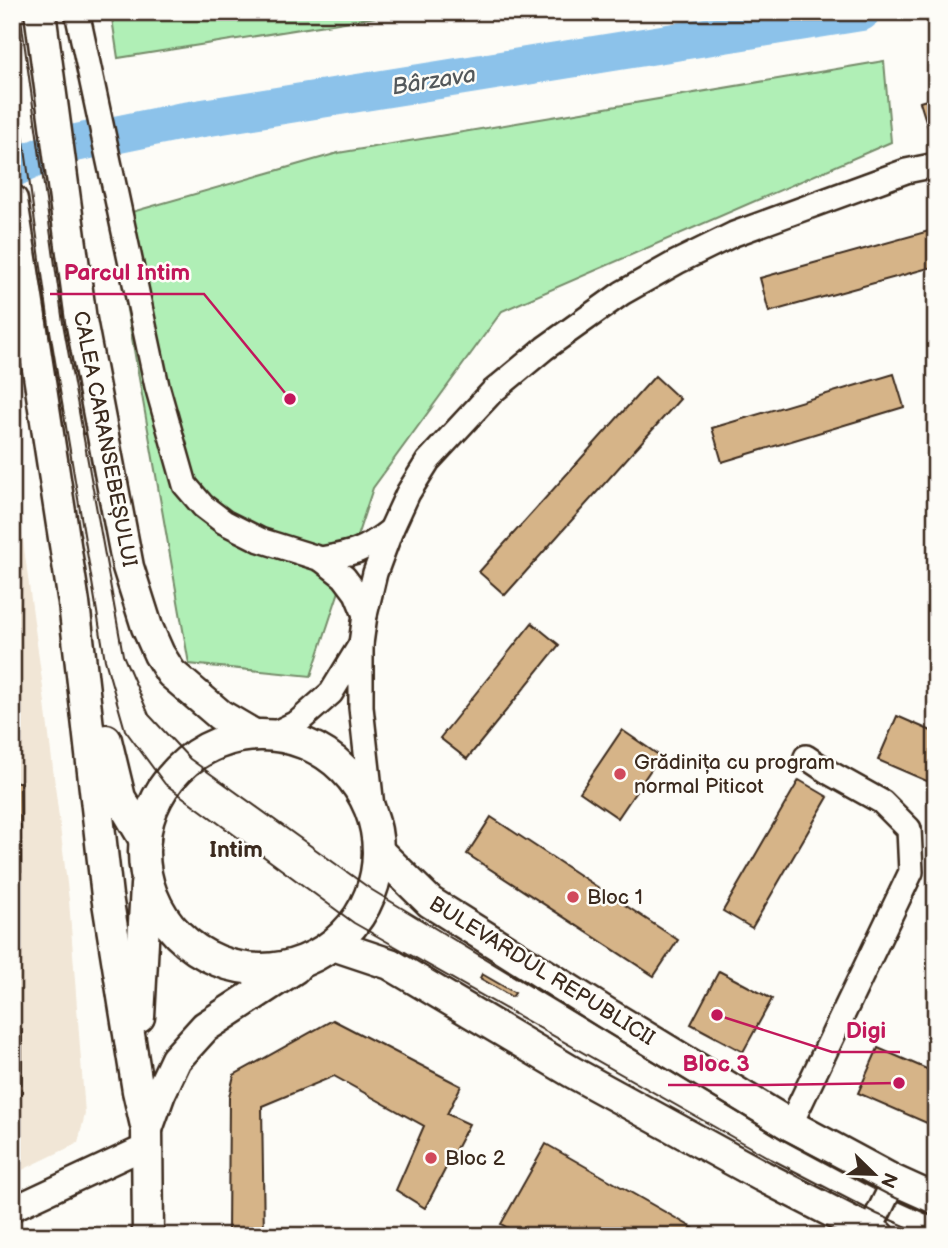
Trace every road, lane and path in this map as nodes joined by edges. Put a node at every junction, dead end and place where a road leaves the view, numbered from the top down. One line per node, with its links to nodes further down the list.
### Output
1 (40, 12): 10 (main road, CALEA CARANSEBEȘULUI)
2 (77, 12): 6 (street)
3 (936, 165): 5 (street)
4 (12, 200): 7 (main road)
5 (391, 530): 6 (street); 8 (street)
6 (321, 559): 8 (street)
7 (74, 603): 14 (main road); 15 (main road)
8 (365, 615): 9 (street)
9 (361, 644): 10 (street); 12 (street)
10 (263, 735): 12 (main road); 14 (main road)
11 (806, 757): 19 (street)
12 (373, 816): 13 (main road)
13 (379, 852): 16 (main road); 19 (main road, BULEVARDUL REPUBLICII)
14 (145, 857): 15 (main road); 17 (main road); 18 (main road)
15 (107, 896): 18 (main road)
16 (333, 945): 17 (main road); 24 (main road)
17 (307, 960): 20 (main road)
18 (136, 1077): 20 (main road)
19 (790, 1125): 21 (main road, BULEVARDUL REPUBLICII)
20 (147, 1138): 23 (street); 25 (main road)
21 (894, 1181): 22 (main road, BULEVARDUL REPUBLICII); 24 (street)
22 (936, 1200)
23 (12, 1209)
24 (872, 1234)
25 (148, 1236)

